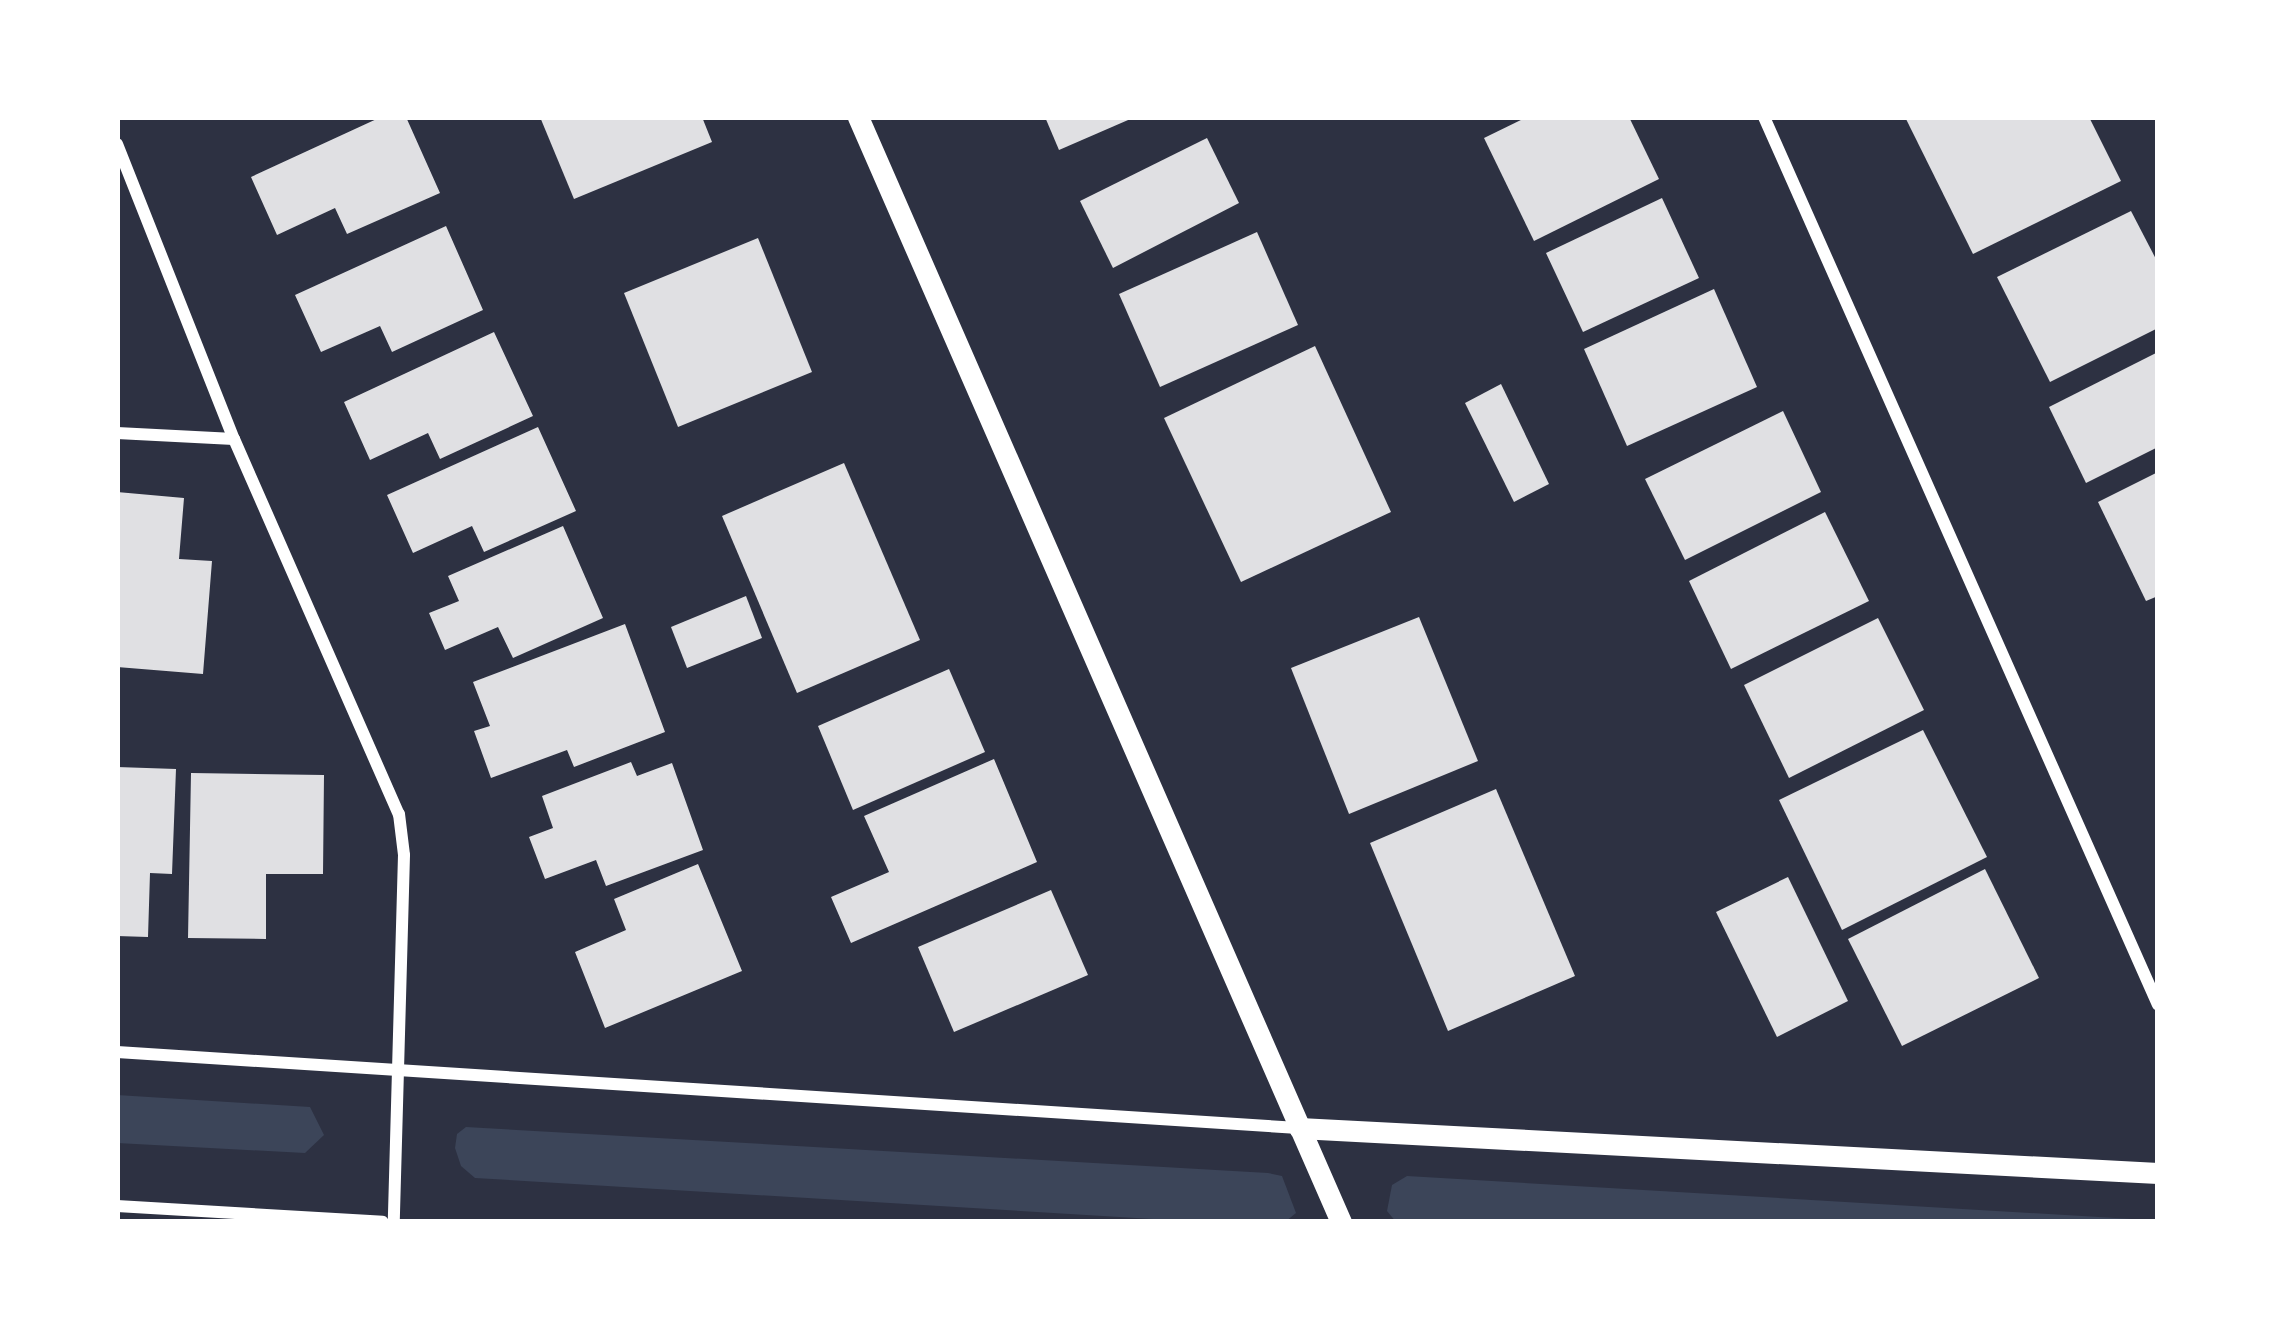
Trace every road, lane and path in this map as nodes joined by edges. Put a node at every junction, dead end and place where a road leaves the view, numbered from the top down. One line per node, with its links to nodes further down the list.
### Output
1 (858, 117): 9 (street)
2 (1764, 117): 6 (street)
3 (117, 144): 5 (street)
4 (117, 433): 5 (street)
5 (234, 439): 8 (street)
6 (2158, 1005)
7 (117, 1052): 8 (street)
8 (399, 1070): 9 (street); 13 (street)
9 (1299, 1128): 10 (street); 14 (street)
10 (2158, 1173)
11 (117, 1206): 12 (street)
12 (383, 1222)
13 (394, 1222)
14 (1341, 1222)

